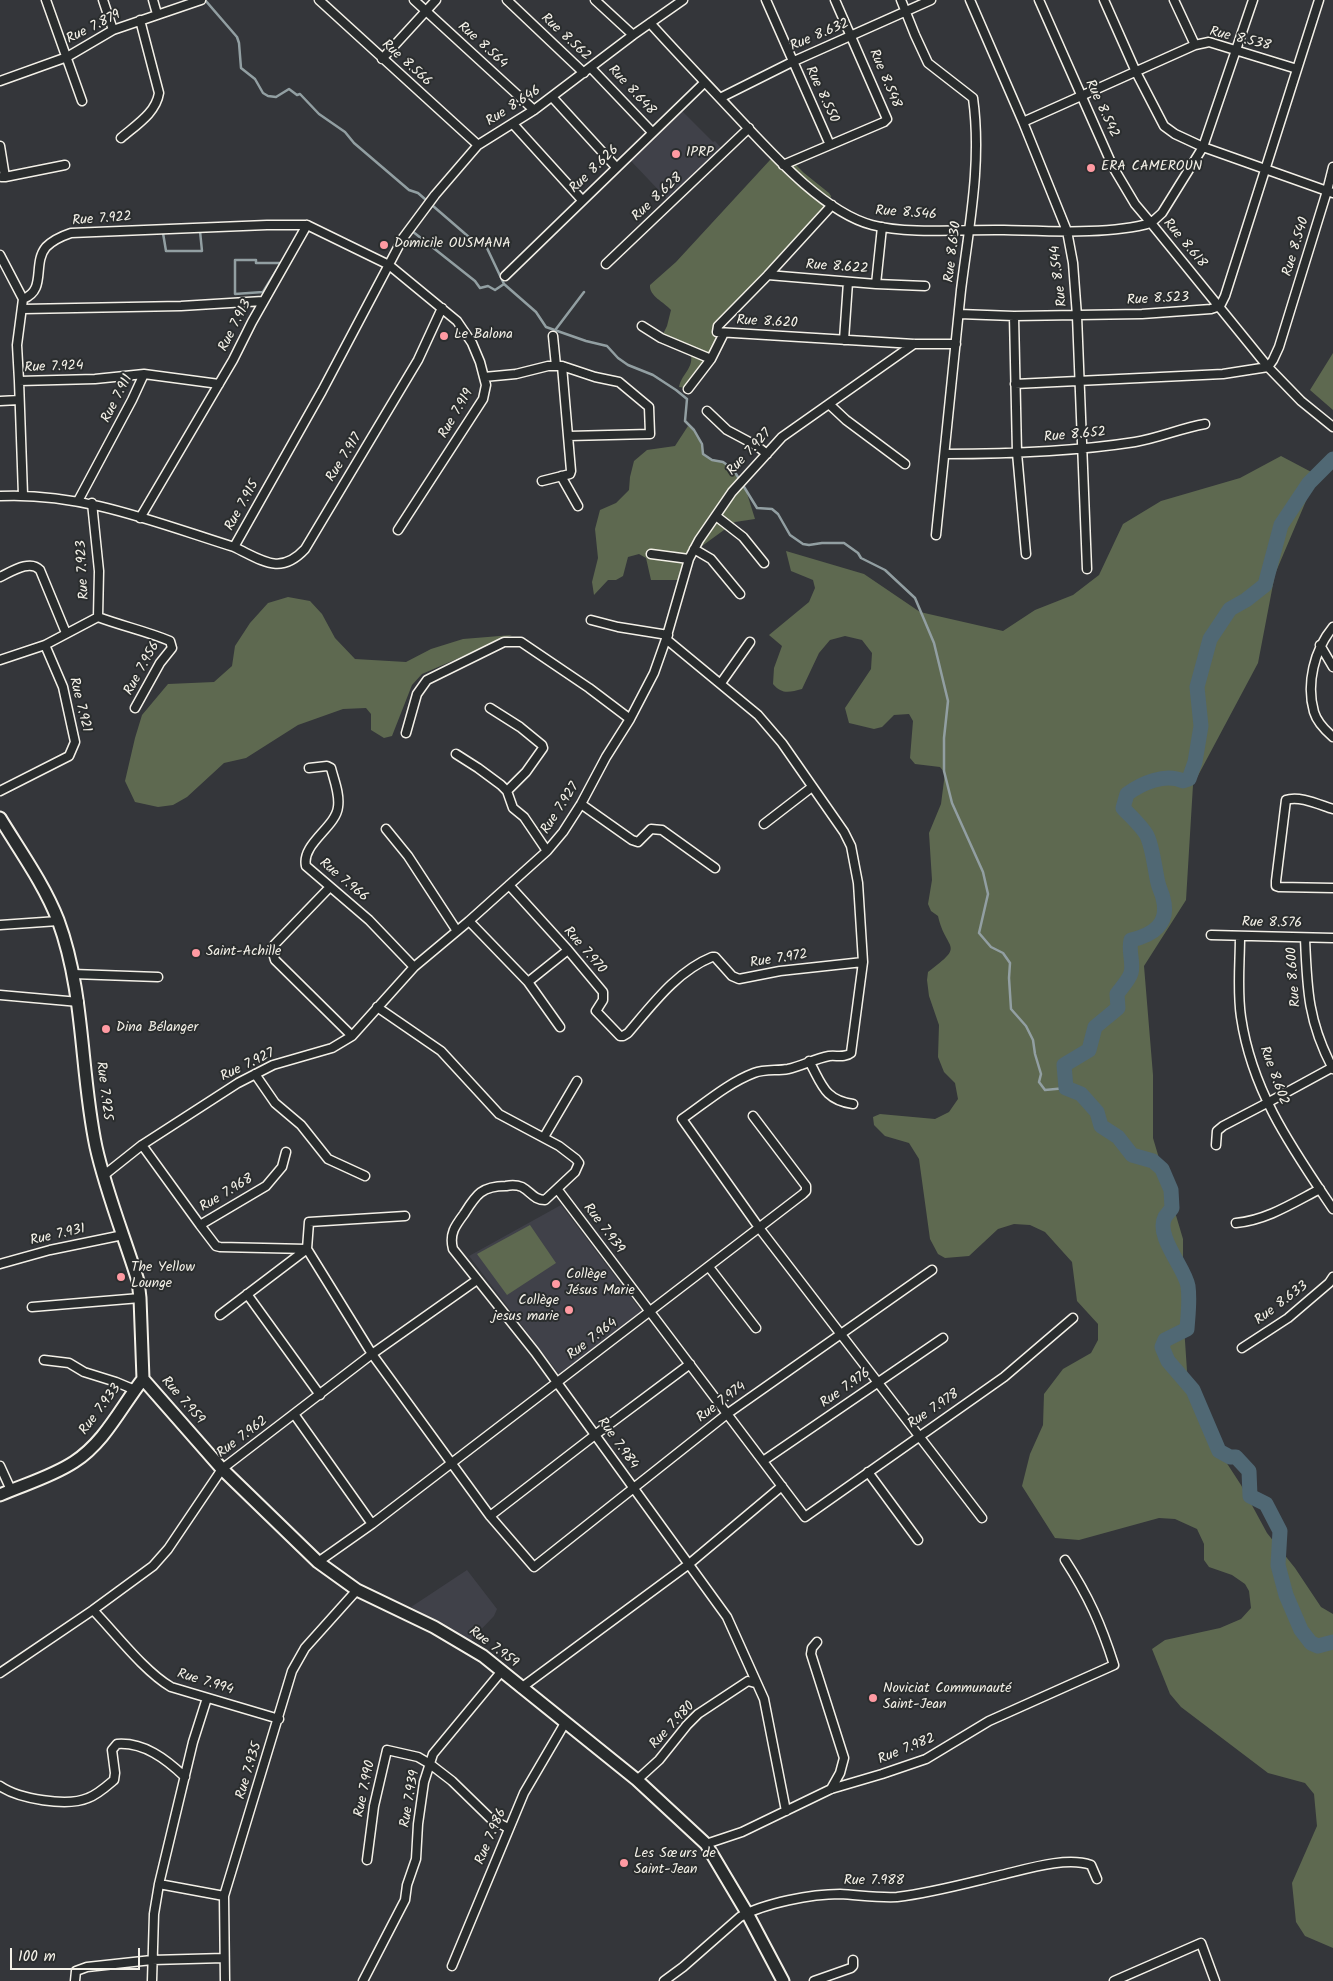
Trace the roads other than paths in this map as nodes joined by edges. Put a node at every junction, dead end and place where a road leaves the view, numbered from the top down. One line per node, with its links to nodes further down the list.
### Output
1 (46, 0): 31 (street)
2 (103, 0): 26 (street)
3 (153, 0): 23 (street)
4 (200, 0): 23 (street, Rue 7.879)
5 (319, 0): 32 (street, Rue 8.566)
6 (414, 0): 21 (street, Rue 8.564)
7 (436, 0): 21 (street)
8 (507, 0): 37 (street, Rue 8.562)
9 (595, 0): 27 (street)
10 (683, 0): 25 (street, Rue 8.646)
11 (766, 0): 33 (street, Rue 8.550)
12 (835, 0): 28 (street, Rue 8.548)
13 (901, 0): 22 (street, Rue 8.630)
14 (931, 0): 22 (street, Rue 8.632)
15 (970, 0): 45 (street, Rue 8.544)
16 (1038, 0): 41 (street, Rue 8.542)
17 (1104, 0): 36 (street)
18 (1174, 0): 29 (street, Rue 8.538)
19 (1253, 0): 30 (street, Rue 8.618)
20 (1320, 0): 35 (street)
21 (426, 11): 32 (street); 44 (street, Rue 8.564)
22 (906, 12): 28 (street, Rue 8.632); 66 (street, Rue 8.630)
23 (157, 14): 24 (street, Rue 7.879)
24 (140, 20): 26 (street, Rue 7.879); 49 (street)
25 (650, 23): 27 (street, Rue 8.646); 39 (street, Rue 8.546)
26 (113, 30): 31 (street, Rue 7.879)
27 (633, 35): 34 (street, Rue 8.646)
28 (852, 37): 33 (street, Rue 8.632); 51 (street, Rue 8.548)
29 (1195, 45): 30 (street, Rue 8.538); 36 (street)
30 (1237, 50): 35 (street, Rue 8.538); 53 (street, Rue 8.618)
31 (66, 56): 38 (street, Rue 7.879); 43 (street)
32 (382, 59): 50 (street, Rue 8.566)
33 (792, 62): 42 (street, Rue 8.632); 51 (street, Rue 8.550)
34 (591, 68): 37 (street, Rue 8.646); 48 (street, Rue 8.648)
35 (1297, 69): 58 (street)
36 (1136, 72): 41 (street); 53 (street)
37 (584, 73): 40 (street, Rue 8.646)
38 (0, 81)
39 (704, 82): 42 (street, Rue 8.546); 48 (street, Rue 8.626)
40 (552, 97): 44 (street, Rue 8.646); 56 (street)
41 (1081, 97): 45 (street); 63 (street, Rue 8.542)
42 (720, 98): 47 (street, Rue 8.546)
43 (82, 101)
44 (534, 110): 46 (street, Rue 8.646)
45 (1023, 122): 67 (street, Rue 8.544)
46 (513, 124): 50 (street, Rue 8.646); 61 (street)
47 (748, 128): 55 (street, Rue 8.546); 69 (street, Rue 8.628)
48 (652, 132): 56 (street, Rue 8.626)
49 (121, 138)
50 (478, 145): 70 (street, Rue 8.646)
51 (830, 145): 55 (street, Rue 8.548)
52 (0, 146): 59 (street)
53 (1203, 148): 58 (street); 63 (street, Rue 8.618)
54 (65, 165): 59 (street)
55 (783, 165): 62 (street, Rue 8.546)
56 (616, 167): 61 (street, Rue 8.626)
57 (1333, 167): 60 (street, Rue 8.540)
58 (1266, 170): 60 (street); 78 (street)
59 (2, 177)
60 (1330, 192): 92 (street, Rue 8.540)
61 (582, 200): 72 (street, Rue 8.626)
62 (832, 205): 65 (street, Rue 8.546); 71 (street, Rue 8.620)
63 (1151, 223): 67 (street, Rue 8.546); 78 (street, Rue 8.618)
64 (307, 225): 70 (street); 76 (street, Rue 7.922); 77 (street, Rue 7.913)
65 (882, 227): 66 (street, Rue 8.546); 74 (street, Rue 8.622)
66 (968, 229): 67 (street, Rue 8.546); 81 (street, Rue 8.630)
67 (1067, 231): 83 (street, Rue 8.544)
68 (0, 255): 76 (street)
69 (606, 264)
70 (389, 266): 79 (street, Rue 7.919); 123 (street, Rue 7.915)
71 (768, 275): 73 (street, Rue 8.622); 85 (street, Rue 8.620)
72 (505, 276)
73 (848, 282): 74 (street, Rue 8.622); 87 (street)
74 (876, 284): 75 (street)
75 (924, 286)
76 (23, 299): 80 (street)
77 (263, 301): 80 (street); 97 (street, Rue 7.913)
78 (1220, 306): 83 (street, Rue 8.523); 92 (street, Rue 8.618)
79 (442, 308): 94 (street, Rue 7.919); 123 (street, Rue 7.917)
80 (22, 309): 96 (street)
81 (959, 314): 82 (street, Rue 8.523); 89 (street, Rue 8.630)
82 (1014, 316): 83 (street, Rue 8.523); 98 (street)
83 (1077, 316): 95 (street, Rue 8.544)
84 (642, 326): 90 (street)
85 (724, 333): 87 (street, Rue 8.620); 90 (street)
86 (553, 336): 91 (street)
87 (844, 340): 88 (street, Rue 8.620)
88 (914, 344): 89 (street, Rue 8.620); 102 (street, Rue 7.927)
89 (956, 344): 109 (street, Rue 8.630)
90 (711, 359): 99 (street)
91 (559, 366): 94 (street); 106 (street); 106 (street)
92 (1268, 367): 95 (street); 105 (street, Rue 8.618)
93 (144, 374): 96 (street, Rue 7.924); 97 (street, Rue 7.911); 116 (street, Rue 7.911)
94 (484, 377): 121 (street, Rue 7.919)
95 (1079, 380): 98 (street); 107 (street, Rue 8.544)
96 (19, 381): 100 (street, Rue 7.924)
97 (219, 384): 120 (street, Rue 7.913)
98 (1015, 384): 110 (street)
99 (688, 389)
100 (20, 400): 101 (street); 114 (street, Rue 7.924)
101 (0, 401)
102 (830, 405): 108 (street, Rue 7.927); 111 (street)
103 (706, 410): 108 (street)
104 (1205, 424): 107 (street, Rue 8.652)
105 (1333, 428)
106 (568, 436): 112 (street)
107 (1082, 450): 110 (street, Rue 8.652); 129 (street, Rue 8.544)
108 (767, 454): 119 (street, Rue 7.927)
109 (944, 454): 110 (street, Rue 8.652); 122 (street, Rue 8.630)
110 (1017, 454): 126 (street)
111 (906, 464)
112 (561, 476): 113 (street); 118 (street)
113 (542, 481)
114 (22, 495): 115 (street, Rue 7.915); 116 (street, Rue 7.915)
115 (0, 496)
116 (78, 501): 117 (street, Rue 7.915)
117 (92, 504): 120 (street, Rue 7.915); 132 (street, Rue 7.923)
118 (578, 506)
119 (716, 516): 124 (street, Rue 7.927); 128 (street)
120 (140, 518): 123 (street, Rue 7.915)
121 (398, 530)
122 (936, 535)
123 (234, 547)
124 (694, 549): 127 (street, Rue 7.927); 131 (street)
125 (651, 554): 127 (street)
126 (1026, 554)
127 (689, 559): 136 (street, Rue 7.927)
128 (764, 563)
129 (1086, 569)
130 (0, 577): 135 (street)
131 (740, 594)
132 (98, 617): 135 (street, Rue 7.923); 143 (street, Rue 7.956)
133 (591, 620): 136 (street)
134 (1333, 627): 139 (street)
135 (66, 633): 138 (street, Rue 7.923)
136 (667, 637): 142 (street); 145 (street, Rue 7.927)
137 (750, 642): 142 (street)
138 (45, 645): 140 (street, Rue 7.923); 151 (street, Rue 7.921)
139 (1320, 645): 141 (street); 147 (street)
140 (0, 660)
141 (1333, 668)
142 (721, 683): 150 (street)
143 (135, 708)
144 (490, 708): 152 (street)
145 (630, 720): 146 (street); 153 (street, Rue 7.927)
146 (406, 733)
147 (1333, 737)
148 (456, 754): 152 (street)
149 (309, 768): 161 (street, Rue 7.966)
150 (812, 787): 156 (street); 172 (street)
151 (0, 791)
152 (507, 791): 158 (street)
153 (582, 804): 158 (street, Rue 7.927); 159 (street)
154 (1333, 809): 162 (street)
155 (0, 818): 163 (street, Rue 7.925)
156 (764, 824)
157 (386, 829): 166 (street)
158 (547, 850): 160 (street, Rue 7.927)
159 (715, 868)
160 (509, 885): 164 (street, Rue 7.927); 171 (street, Rue 7.970)
161 (329, 888): 173 (street, Rue 7.966); 181 (street)
162 (1333, 888)
163 (58, 921): 165 (street); 174 (street, Rue 7.925)
164 (469, 921): 166 (street, Rue 7.927); 176 (street)
165 (0, 925)
166 (457, 931): 173 (street, Rue 7.927)
167 (1211, 935): 168 (street, Rue 8.576)
168 (1240, 936): 169 (street, Rue 8.576); 188 (street, Rue 8.602)
169 (1305, 938): 170 (street, Rue 8.576); 184 (street, Rue 8.600)
170 (1333, 938)
171 (568, 950): 176 (street); 182 (street, Rue 7.970)
172 (863, 962): 182 (street, Rue 7.972); 183 (street)
173 (414, 967): 179 (street, Rue 7.927)
174 (73, 974): 175 (street); 178 (street, Rue 7.925)
175 (158, 977)
176 (528, 982): 180 (street)
177 (0, 995): 178 (street)
178 (79, 1002): 194 (street, Rue 7.925)
179 (377, 1007): 181 (street, Rue 7.927); 190 (street)
180 (560, 1027)
181 (352, 1036): 185 (street, Rue 7.927)
182 (620, 1036)
183 (809, 1061): 187 (street); 202 (street)
184 (1333, 1068): 188 (street)
185 (255, 1074): 191 (street, Rue 7.927); 195 (street)
186 (578, 1081): 190 (street)
187 (853, 1104)
188 (1267, 1104): 192 (street); 196 (street, Rue 8.602)
189 (753, 1116): 202 (street, Rue 7.964)
190 (544, 1138): 197 (street)
191 (142, 1145): 194 (street, Rue 7.927); 201 (street, Rue 7.968)
192 (1216, 1145)
193 (286, 1152): 201 (street, Rue 7.968)
194 (103, 1176): 203 (street, Rue 7.925)
195 (365, 1176)
196 (1320, 1189): 198 (street, Rue 8.602); 200 (street)
197 (558, 1190): 209 (street, Rue 7.984); 213 (street, Rue 7.939)
198 (1333, 1209)
199 (405, 1216): 204 (street)
200 (1236, 1223)
201 (200, 1225): 204 (street)
202 (760, 1228): 206 (street, Rue 7.964); 217 (street)
203 (123, 1235): 205 (street, Rue 7.931); 211 (street, Rue 7.925)
204 (307, 1249): 210 (street); 220 (street)
205 (0, 1264)
206 (709, 1267): 213 (street, Rue 7.964); 216 (street)
207 (932, 1270): 217 (street, Rue 7.974)
208 (1333, 1277): 219 (street, Rue 8.633)
209 (477, 1280): 220 (street, Rue 7.962); 224 (street, Rue 7.984)
210 (247, 1294): 214 (street); 227 (street)
211 (140, 1298): 212 (street); 223 (street, Rue 7.925)
212 (32, 1307)
213 (650, 1312): 222 (street, Rue 7.939); 224 (street, Rue 7.964)
214 (220, 1315)
215 (1073, 1318): 231 (street, Rue 7.978)
216 (756, 1328)
217 (841, 1335): 225 (street); 229 (street, Rue 7.974)
218 (943, 1338): 225 (street, Rue 7.976)
219 (1242, 1348)
220 (372, 1354): 227 (street, Rue 7.962); 233 (street)
221 (44, 1360): 226 (street)
222 (690, 1364): 229 (street, Rue 7.939); 230 (street)
223 (143, 1379): 226 (street, Rue 7.933); 235 (street, Rue 7.959)
224 (557, 1382): 230 (street, Rue 7.984); 233 (street, Rue 7.964)
225 (878, 1382): 231 (street); 232 (street, Rue 7.976)
226 (135, 1390): 239 (street, Rue 7.933)
227 (320, 1395): 228 (street, Rue 7.962)
228 (294, 1414): 235 (street, Rue 7.962); 244 (street)
229 (727, 1414): 232 (street, Rue 7.939); 238 (street, Rue 7.974)
230 (595, 1435): 238 (street, Rue 7.984); 241 (street)
231 (919, 1436): 236 (street, Rue 7.978); 243 (street)
232 (763, 1461): 237 (street, Rue 7.939)
233 (452, 1464): 241 (street); 244 (street, Rue 7.964)
234 (0, 1466): 239 (street)
235 (222, 1469): 247 (street, Rue 7.959); 250 (street, Rue 7.962)
236 (868, 1472): 242 (street, Rue 7.978); 245 (street)
237 (782, 1486): 242 (street, Rue 7.939); 248 (street)
238 (634, 1489): 241 (street, Rue 7.974); 248 (street, Rue 7.984)
239 (11, 1490): 240 (street, Rue 7.933)
240 (0, 1495)
241 (490, 1516)
242 (805, 1517)
243 (982, 1518)
244 (372, 1524): 247 (street, Rue 7.964)
245 (918, 1540)
246 (1065, 1560): 263 (street, Rue 7.982)
247 (318, 1562): 249 (street, Rue 7.959)
248 (689, 1564): 254 (street, Rue 7.984); 255 (street)
249 (357, 1590): 252 (street, Rue 7.959); 257 (street, Rue 7.935)
250 (93, 1610): 253 (street, Rue 7.962); 256 (street, Rue 7.994)
251 (817, 1642): 263 (street)
252 (501, 1672): 255 (street, Rue 7.959); 259 (street, Rue 7.939)
253 (0, 1673)
254 (755, 1683): 261 (street, Rue 7.980); 264 (street, Rue 7.984)
255 (521, 1688): 258 (street, Rue 7.959)
256 (207, 1698): 257 (street, Rue 7.994); 260 (street)
257 (279, 1718): 270 (street, Rue 7.935)
258 (565, 1723): 261 (street, Rue 7.959); 265 (street, Rue 7.986)
259 (430, 1764): 265 (street, Rue 7.990); 267 (street, Rue 7.990); 279 (street, Rue 7.939)
260 (185, 1777): 262 (street); 269 (street)
261 (637, 1780): 266 (street, Rue 7.959)
262 (0, 1786)
263 (831, 1789): 264 (street, Rue 7.982)
264 (786, 1811): 266 (street, Rue 7.982)
265 (508, 1828): 275 (street, Rue 7.986)
266 (706, 1844): 271 (street, Rue 7.959)
267 (367, 1860)
268 (1097, 1879): 271 (street, Rue 7.988)
269 (159, 1884): 270 (street); 273 (street)
270 (224, 1896): 272 (street, Rue 7.935)
271 (747, 1913): 280 (street, Rue 7.988); 281 (street, Rue 7.959)
272 (224, 1958): 273 (street); 278 (street, Rue 7.935)
273 (152, 1960): 276 (street); 277 (street)
274 (852, 1960): 282 (street)
275 (452, 1966)
276 (75, 1981)
277 (152, 1981)
278 (225, 1981)
279 (364, 1981)
280 (664, 1981)
281 (783, 1981)
282 (814, 1981)
283 (1114, 1981): 284 (street)
284 (1215, 1981)

